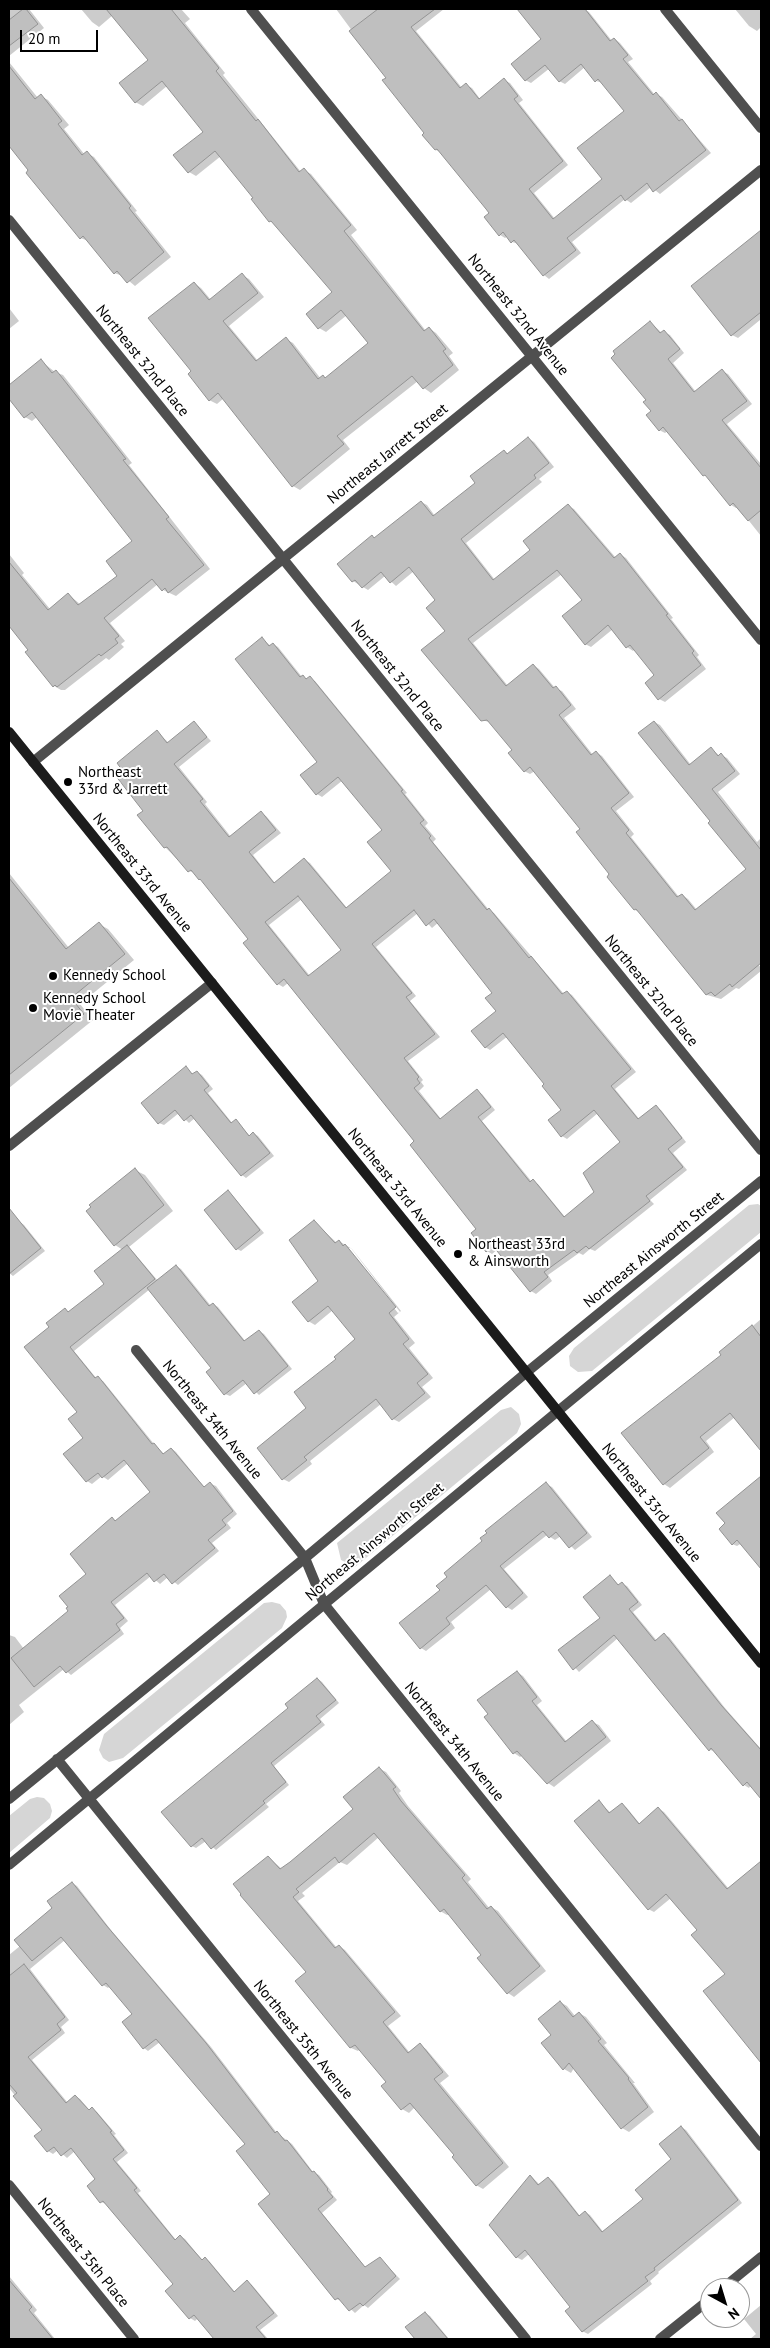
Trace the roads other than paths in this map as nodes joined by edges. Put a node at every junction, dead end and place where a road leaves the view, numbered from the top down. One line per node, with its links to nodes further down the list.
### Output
1 (251, 9): 6 (street, Northeast 32nd Avenue)
2 (665, 9): 3 (street)
3 (761, 128)
4 (761, 170): 6 (street, Northeast Jarrett Street)
5 (9, 220): 7 (street, Northeast 32nd Place)
6 (532, 356): 7 (street, Northeast Jarrett Street); 8 (street, Northeast 32nd Avenue)
7 (283, 559): 10 (street, Northeast Jarrett Street); 13 (street, Northeast 32nd Place)
8 (761, 640)
9 (9, 732): 10 (main road, Northeast 33rd Avenue)
10 (33, 762): 11 (main road, Northeast 33rd Avenue)
11 (212, 983): 12 (street); 17 (main road, Northeast 33rd Avenue)
12 (9, 1146)
13 (761, 1150)
14 (761, 1181): 17 (street, Northeast Ainsworth Street)
15 (761, 1244): 18 (street, Northeast Ainsworth Street)
16 (136, 1350): 19 (street, Northeast 34th Avenue)
17 (527, 1372): 18 (main road, Northeast 33rd Avenue); 19 (street, Northeast Ainsworth Street)
18 (558, 1411): 20 (street, Northeast Ainsworth Street); 21 (main road, Northeast 33rd Avenue)
19 (305, 1558): 20 (street, Northeast 34th Avenue); 22 (street, Northeast Ainsworth Street)
20 (324, 1604): 23 (street, Northeast Ainsworth Street); 26 (street, Northeast 34th Avenue)
21 (761, 1663)
22 (57, 1759): 23 (street, Northeast 35th Avenue); 24 (street, Northeast Ainsworth Street)
23 (88, 1798): 25 (street, Northeast Ainsworth Street); 32 (street, Northeast 35th Avenue)
24 (9, 1799)
25 (9, 1864)
26 (761, 2146)
27 (9, 2185): 31 (street, Northeast 35th Place)
28 (761, 2257): 29 (street)
29 (735, 2278)
30 (700, 2306): 33 (street)
31 (134, 2339)
32 (526, 2339)
33 (660, 2339)

